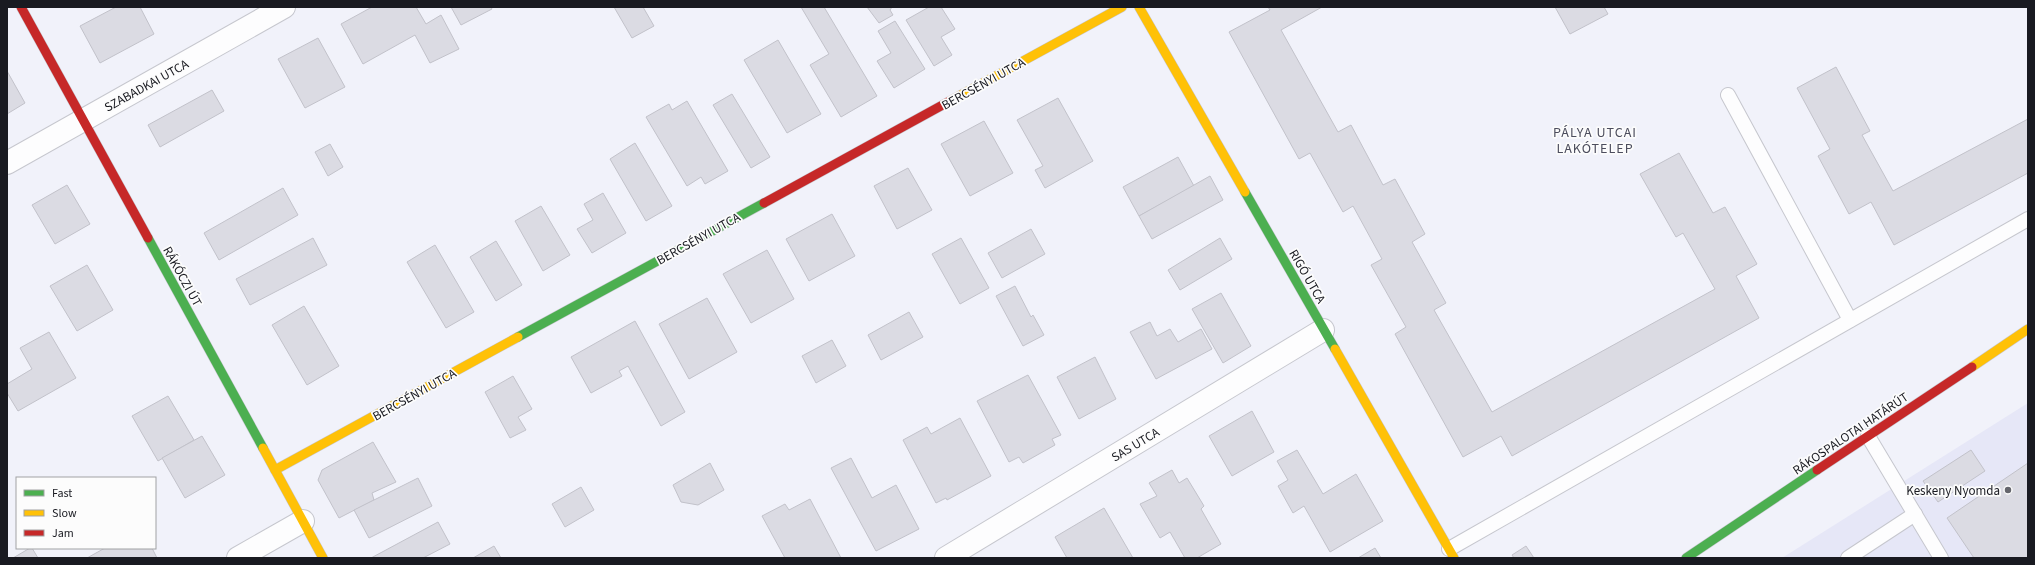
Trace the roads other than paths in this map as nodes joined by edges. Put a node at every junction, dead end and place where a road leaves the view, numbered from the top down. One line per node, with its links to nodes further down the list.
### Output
1 (21, 7): 6 (street, RÁKÓCZI ÚT)
2 (284, 7): 6 (street, SZABADKAI UTCA)
3 (1122, 7): 13 (street, BERCSÉNYI UTCA)
4 (1139, 7): 11 (street, RIGÓ UTCA)
5 (1728, 95): 9 (lane)
6 (83, 120): 7 (street, SZABADKAI UTCA); 13 (street, RÁKÓCZI ÚT)
7 (7, 163)
8 (2028, 219): 9 (lane)
9 (1850, 320): 16 (lane)
10 (2028, 329): 12 (street, RÁKOSPALOTAI HATÁRÚT)
11 (1324, 330): 16 (street, RIGÓ UTCA); 19 (street, SAS UTCA)
12 (1868, 436): 14 (lane); 20 (street, RÁKOSPALOTAI HATÁRÚT)
13 (274, 470): 15 (street, RÁKÓCZI ÚT)
14 (1915, 514): 21 (lane); 22 (lane)
15 (303, 521): 17 (street); 18 (street, RÁKÓCZI ÚT)
16 (1451, 554)
17 (238, 558)
18 (323, 558)
19 (946, 558)
20 (1686, 558)
21 (1848, 558)
22 (1941, 558)

